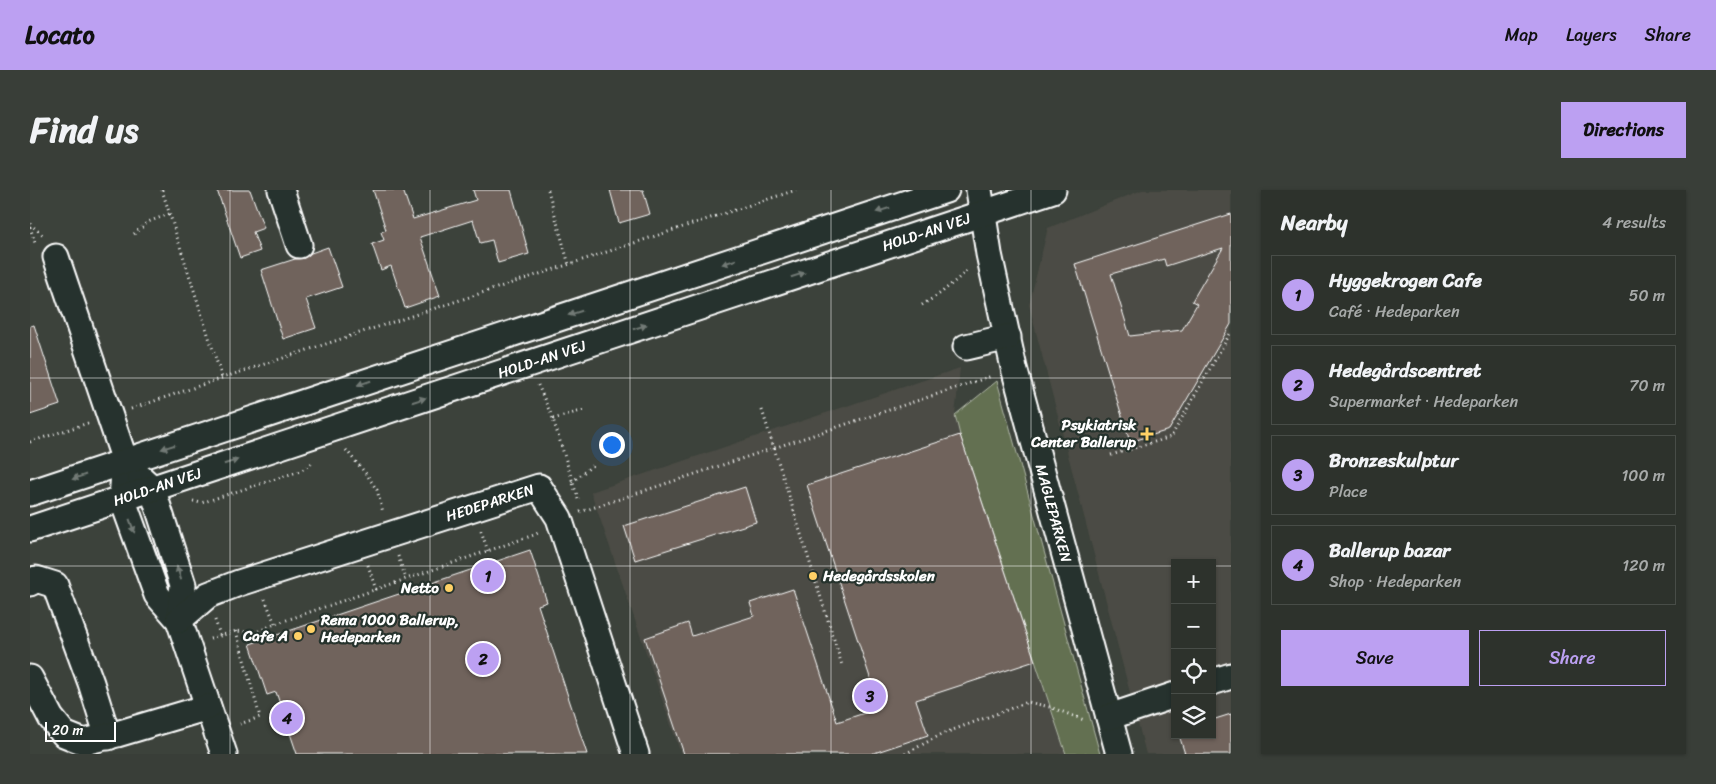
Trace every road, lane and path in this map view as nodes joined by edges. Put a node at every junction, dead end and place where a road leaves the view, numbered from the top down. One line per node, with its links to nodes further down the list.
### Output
1 (162, 190): 8 (path)
2 (281, 190): 10 (street)
3 (548, 190): 12 (path)
4 (796, 190): 12 (path)
5 (946, 190): 28 (street, one-way to 28)
6 (1053, 190): 7 (street, HOLD-AN VEJ)
7 (981, 202): 16 (street, MAGLEPARKEN); 32 (street, HOLD-AN VEJ, one-way to 7)
8 (169, 214): 9 (path); 19 (path)
9 (134, 234)
10 (299, 245)
11 (56, 258): 22 (street)
12 (569, 265): 19 (path)
13 (968, 270): 14 (path)
14 (922, 305)
15 (1231, 332): 27 (path)
16 (1008, 337): 17 (street); 18 (street, MAGLEPARKEN)
17 (966, 347)
18 (1014, 368): 26 (path); 51 (street, MAGLEPARKEN)
19 (222, 378): 22 (path)
20 (584, 410): 23 (path)
21 (762, 410): 26 (path)
22 (110, 416): 24 (path); 28 (street)
23 (553, 420)
24 (30, 442)
25 (342, 445): 30 (path)
26 (774, 448): 35 (path); 45 (path)
27 (1111, 454)
28 (125, 462): 32 (street); 33 (street, one-way to 33); 34 (street)
29 (594, 464): 31 (path)
30 (367, 475)
31 (572, 482)
32 (152, 488): 34 (street, HOLD-AN VEJ); 41 (street, one-way to 32)
33 (30, 493)
34 (122, 498): 36 (street, HOLD-AN VEJ); 41 (street, one-way to 41)
35 (559, 518): 39 (path); 41 (street, HEDEPARKEN); 55 (street, HEDEPARKEN)
36 (30, 529)
37 (369, 569): 39 (path)
38 (30, 583): 53 (street)
39 (376, 590): 42 (path)
40 (266, 602): 42 (path)
41 (179, 620): 50 (street)
42 (274, 624): 43 (path)
43 (236, 631): 44 (path); 52 (path)
44 (220, 635)
45 (842, 665)
46 (1231, 676): 48 (street)
47 (30, 678): 53 (street)
48 (1216, 681)
49 (1171, 696): 51 (street)
50 (208, 707): 53 (street); 54 (street)
51 (1109, 716): 56 (path); 57 (street, MAGLEPARKEN)
52 (236, 725)
53 (108, 737)
54 (224, 754)
55 (636, 754)
56 (905, 754)
57 (1119, 754)

